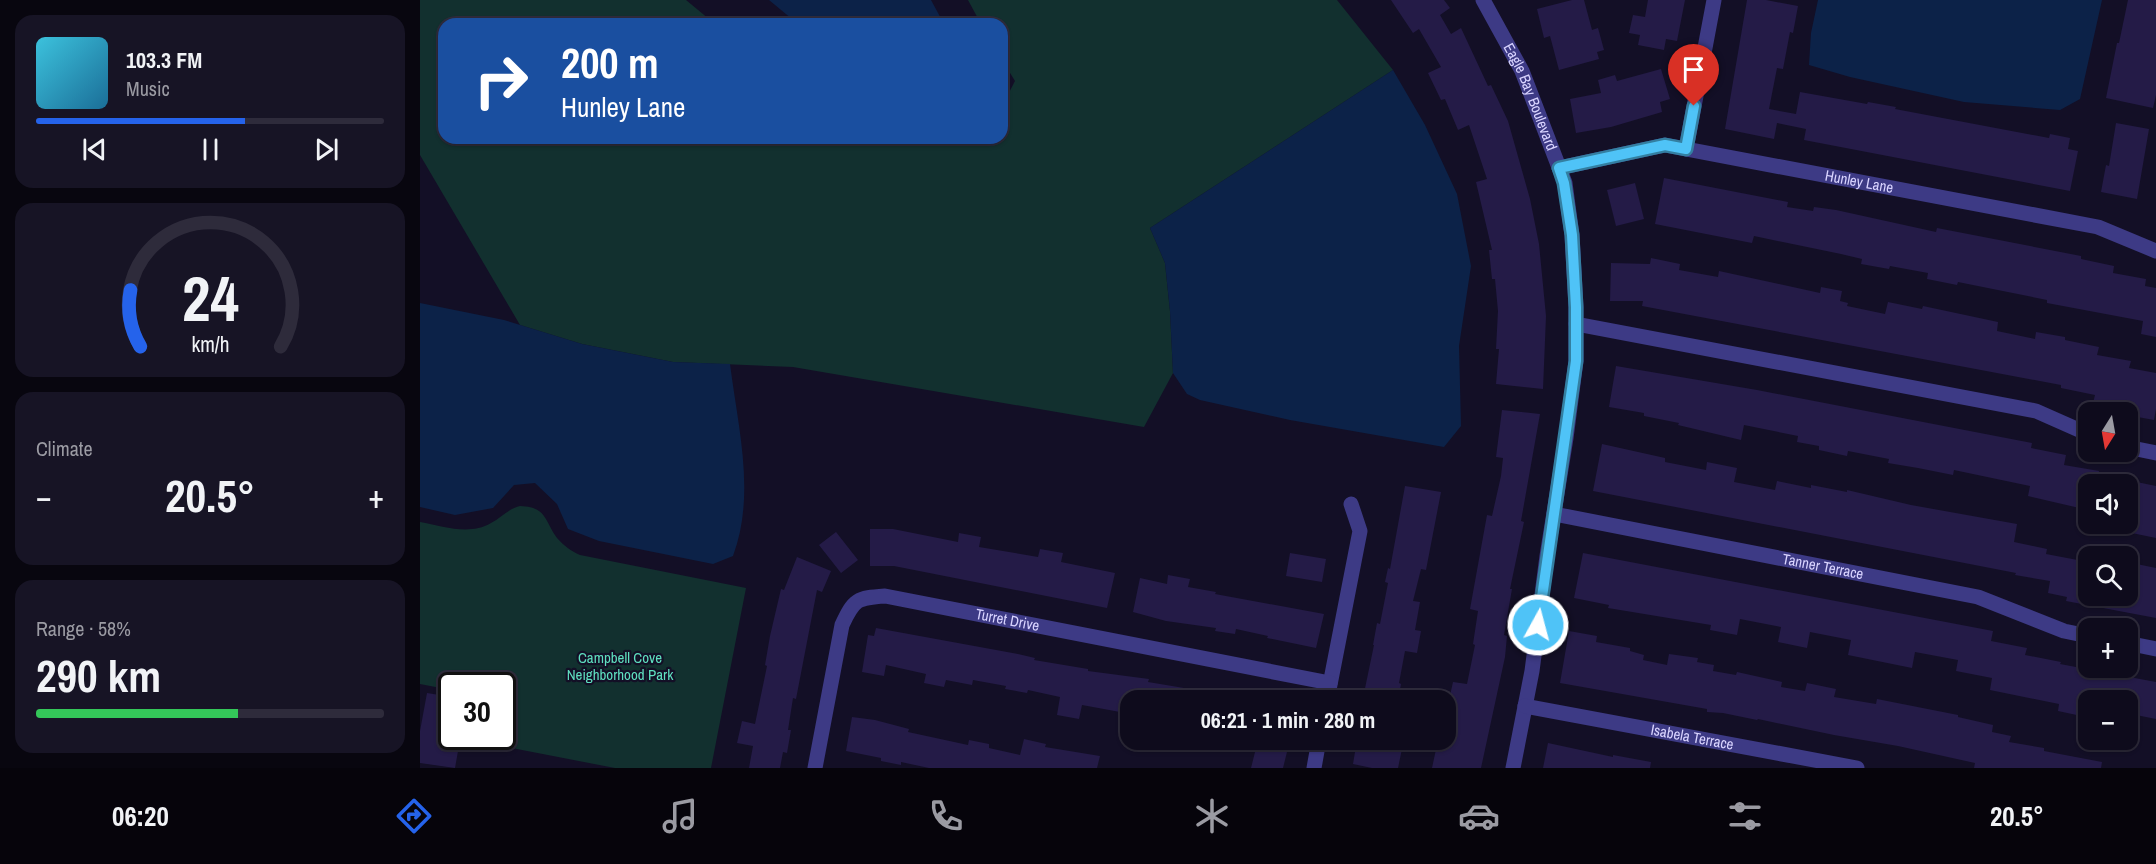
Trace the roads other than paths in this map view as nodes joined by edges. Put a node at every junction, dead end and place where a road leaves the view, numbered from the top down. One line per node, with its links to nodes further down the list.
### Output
1 (1484, 0): 4 (street, Eagle Bay Boulevard)
2 (1714, 0): 3 (street)
3 (1686, 149): 4 (street, Hunley Lane); 5 (street, Hunley Lane)
4 (1559, 168): 6 (street, Eagle Bay Boulevard)
5 (2156, 249)
6 (1576, 324): 7 (street); 11 (street, Eagle Bay Boulevard)
7 (2078, 430)
8 (2138, 449): 9 (street)
9 (2156, 453)
10 (1351, 504): 15 (street)
11 (1554, 514): 12 (street, Tanner Terrace); 17 (street, Eagle Bay Boulevard)
12 (2078, 634)
13 (2138, 645): 14 (street)
14 (2156, 649)
15 (1330, 683): 16 (street); 19 (street, Turret Drive)
16 (1329, 690)
17 (1525, 706): 21 (street, Eagle Bay Boulevard); 22 (street, Isabela Terrace)
18 (1317, 750): 20 (street)
19 (815, 768)
20 (1314, 768)
21 (1513, 768)
22 (1857, 768)

